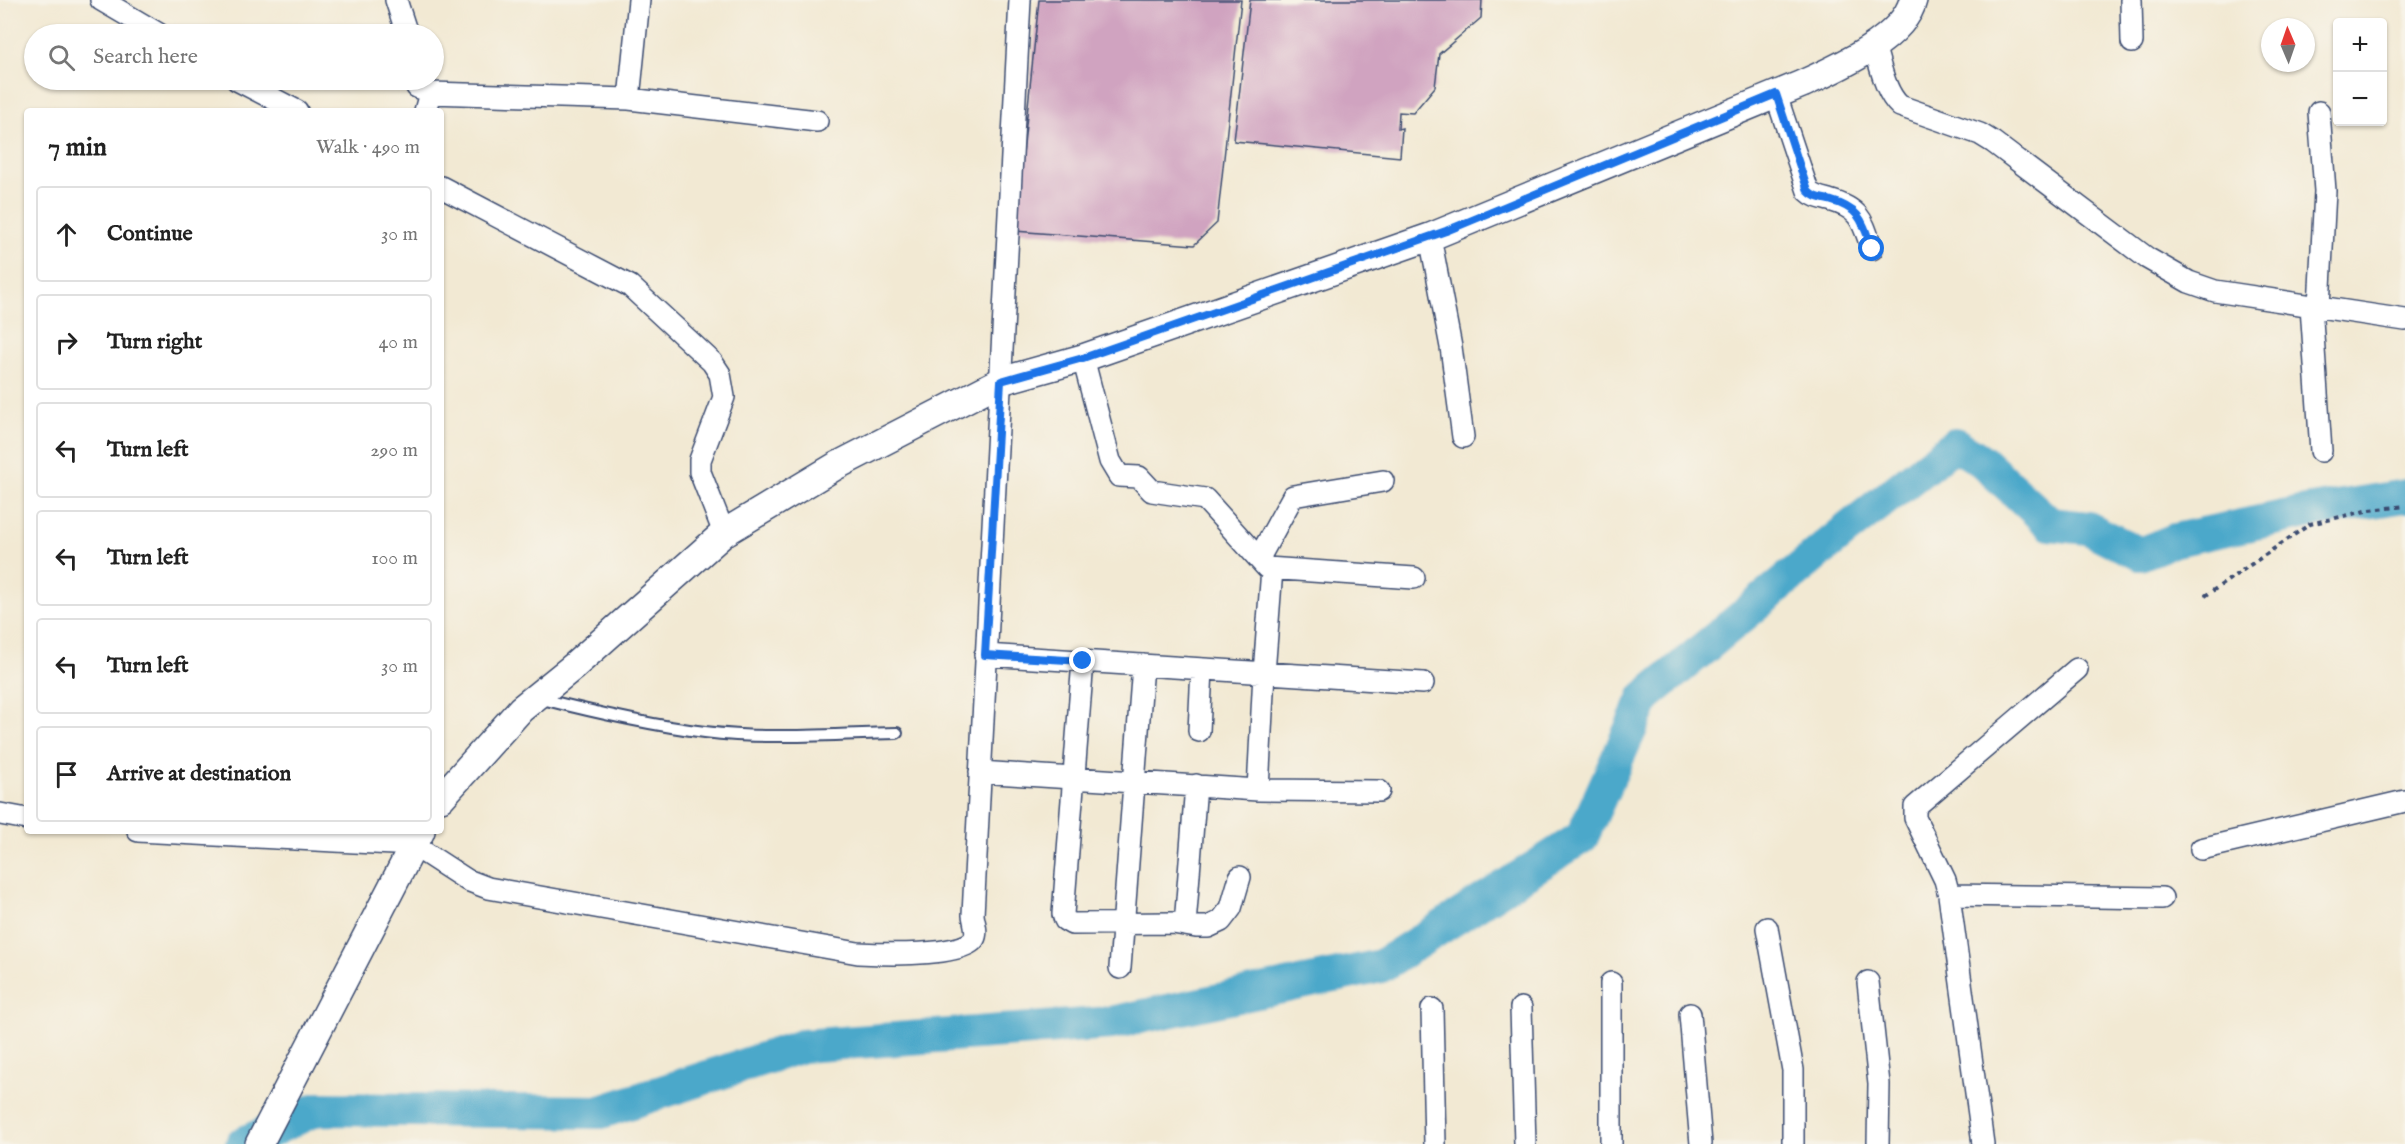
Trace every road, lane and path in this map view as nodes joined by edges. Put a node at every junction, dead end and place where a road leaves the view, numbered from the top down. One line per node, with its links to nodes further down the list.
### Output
1 (101, 0): 7 (street)
2 (396, 0): 8 (street)
3 (639, 0): 14 (street)
4 (1020, 0): 24 (street)
5 (1913, 0): 10 (street)
6 (2131, 0): 9 (street)
7 (142, 24)
8 (404, 24)
9 (2132, 42)
10 (1874, 45): 12 (street); 21 (street)
11 (256, 90): 15 (street)
12 (1776, 94): 19 (street); 20 (street)
13 (424, 95): 14 (street)
14 (629, 99): 17 (street)
15 (291, 108)
16 (2319, 112): 21 (street)
17 (817, 122)
18 (444, 189): 29 (street)
19 (1430, 237): 23 (street); 25 (street)
20 (1872, 249)
21 (2315, 306): 22 (street); 26 (street)
22 (2405, 320)
23 (1083, 358): 24 (street); 30 (street)
24 (1001, 381): 29 (street); 33 (street)
25 (1463, 437)
26 (2321, 451)
27 (1383, 481): 30 (street)
28 (2405, 506): 32 (path)
29 (724, 533): 40 (street)
30 (1265, 564): 31 (street); 38 (street)
31 (1414, 578)
32 (2205, 596)
33 (985, 655): 34 (street); 43 (street)
34 (1083, 661): 35 (street); 44 (street)
35 (1143, 665): 36 (street); 45 (street)
36 (1202, 669): 38 (street); 41 (street)
37 (2077, 669): 57 (street)
38 (1264, 673): 39 (street); 47 (street)
39 (1423, 683)
40 (535, 698): 42 (lane); 49 (street)
41 (1199, 731)
42 (897, 733)
43 (980, 772): 44 (street); 54 (street)
44 (1075, 778): 45 (street); 59 (street)
45 (1135, 782): 46 (street); 59 (street)
46 (1196, 785): 47 (street); 60 (street)
47 (1258, 790): 48 (street)
48 (1379, 791)
49 (444, 795)
50 (2405, 801): 55 (street)
51 (0, 814): 52 (street)
52 (24, 818)
53 (258, 834): 54 (street)
54 (417, 838): 68 (street)
55 (2201, 849)
56 (1240, 877): 60 (street)
57 (1949, 895): 58 (street); 75 (street)
58 (2162, 897)
59 (1124, 922): 60 (street); 62 (street)
60 (1185, 925)
61 (1767, 928): 73 (street)
62 (1120, 968)
63 (1868, 982): 74 (street)
64 (1611, 983): 71 (street)
65 (1521, 1008): 70 (street)
66 (1432, 1009): 69 (street)
67 (1690, 1014): 72 (street)
68 (259, 1144)
69 (1435, 1144)
70 (1525, 1144)
71 (1611, 1144)
72 (1701, 1144)
73 (1793, 1144)
74 (1878, 1144)
75 (1983, 1144)

